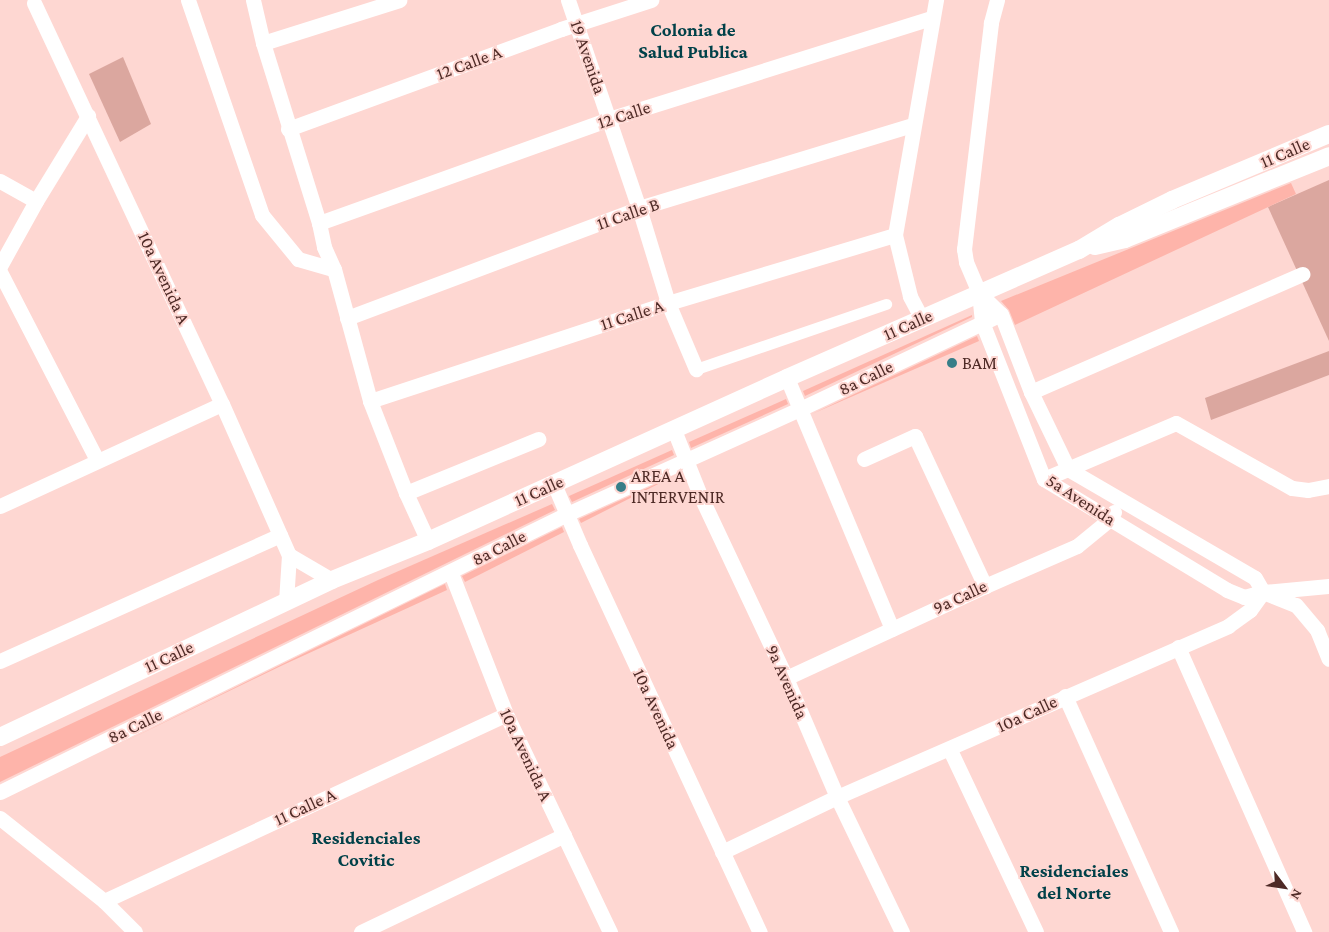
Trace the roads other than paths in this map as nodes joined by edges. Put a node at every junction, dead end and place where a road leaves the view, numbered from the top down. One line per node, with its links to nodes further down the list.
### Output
1 (188, 0): 25 (street)
2 (253, 0): 11 (street)
3 (399, 0): 11 (street)
4 (568, 0): 10 (street, 19 Avenida)
5 (651, 0): 10 (street, 12 Calle A)
6 (936, 0): 9 (street)
7 (997, 0): 28 (street, 5a Avenida)
8 (33, 1): 12 (street, 10a Avenida A)
9 (932, 18): 13 (street, 12 Calle); 14 (street)
10 (576, 24): 13 (street, 19 Avenida); 15 (street, 12 Calle A)
11 (263, 43): 15 (street)
12 (88, 116): 19 (street); 39 (street, 10a Avenida A)
13 (609, 120): 20 (street, 19 Avenida); 21 (street, 12 Calle)
14 (913, 125): 20 (street, 11 Calle B); 22 (street)
15 (288, 129): 21 (street)
16 (1329, 134): 23 (street, 11 Calle)
17 (1329, 156): 23 (street, 11 Calle)
18 (0, 181): 19 (street)
19 (36, 201): 24 (street)
20 (639, 208): 29 (street, 19 Avenida); 32 (street, 11 Calle B)
21 (319, 223): 25 (street)
22 (895, 235): 29 (street, 11 Calle A); 33 (street)
23 (1080, 250): 28 (street, 11 Calle)
24 (0, 266)
25 (334, 270): 32 (street)
26 (0, 272): 44 (street)
27 (1302, 274): 37 (street)
28 (979, 293): 31 (street, 5a Avenida); 33 (street, 11 Calle); 34 (street, 5a Avenida)
29 (668, 303): 35 (street, 19 Avenida); 38 (street, 11 Calle A)
30 (886, 304): 35 (street)
31 (1001, 314): 34 (street, 8a Calle); 37 (street, 5a Avenida)
32 (347, 318): 38 (street)
33 (922, 319): 36 (street, 11 Calle)
34 (982, 322): 40 (street, 8a Calle); 47 (street, 5a Avenida)
35 (696, 369)
36 (787, 378): 40 (street); 41 (street, 11 Calle)
37 (1031, 392): 46 (street, 5a Avenida)
38 (370, 402): 50 (street)
39 (222, 404): 44 (street); 55 (street, 10a Avenida A)
40 (800, 409): 45 (street, 8a Calle); 64 (street)
41 (674, 430): 45 (street, 9a Avenida); 48 (street, 11 Calle)
42 (538, 439): 50 (street)
43 (864, 459): 60 (street)
44 (97, 460): 52 (street)
45 (687, 460): 53 (street, 8a Calle); 68 (street, 9a Avenida)
46 (1068, 469): 47 (street); 49 (street); 51 (street, 5a Avenida)
47 (1044, 480): 54 (street, 5a Avenida)
48 (554, 484): 53 (street, 10a Avenida); 56 (street, 11 Calle)
49 (1329, 486)
50 (406, 493): 56 (street)
51 (1122, 500): 54 (street, 9a Calle); 62 (street, 5a Avenida)
52 (0, 506)
53 (567, 514): 58 (street, 8a Calle); 77 (street, 10a Avenida)
54 (1110, 519): 60 (street, 9a Calle); 62 (street, 5a Avenida)
55 (280, 535): 57 (street, 10a Avenida A); 67 (street)
56 (428, 540): 59 (street, 11 Calle)
57 (289, 555): 59 (street); 63 (street, 10a Avenida A)
58 (451, 573): 70 (street, 10a Avenida A); 73 (street, 8a Calle)
59 (332, 580): 63 (street, 11 Calle)
60 (985, 586): 64 (street, 9a Calle)
61 (1329, 586): 62 (street)
62 (1263, 592): 65 (street, 10a Calle); 66 (street, 5a Avenida)
63 (286, 601): 71 (street, 11 Calle)
64 (892, 629): 68 (street, 9a Calle)
65 (1178, 647): 69 (street, 10a Calle); 86 (street)
66 (1329, 659)
67 (0, 661)
68 (786, 678): 74 (street, 9a Avenida)
69 (1065, 696): 72 (street, 10a Calle); 85 (street)
70 (506, 714): 76 (street, 10a Avenida A); 78 (street, 11 Calle A)
71 (5, 732)
72 (950, 750): 74 (street, 10a Calle); 84 (street)
73 (0, 792)
74 (837, 797): 77 (street, 10a Calle); 83 (street, 9a Avenida)
75 (0, 818): 78 (street)
76 (564, 835): 80 (street); 81 (street, 10a Avenida A)
77 (722, 852): 82 (street, 10a Avenida)
78 (104, 900): 79 (street)
79 (135, 932)
80 (361, 932)
81 (610, 932)
82 (760, 932)
83 (902, 932)
84 (1036, 932)
85 (1171, 932)
86 (1304, 932)

